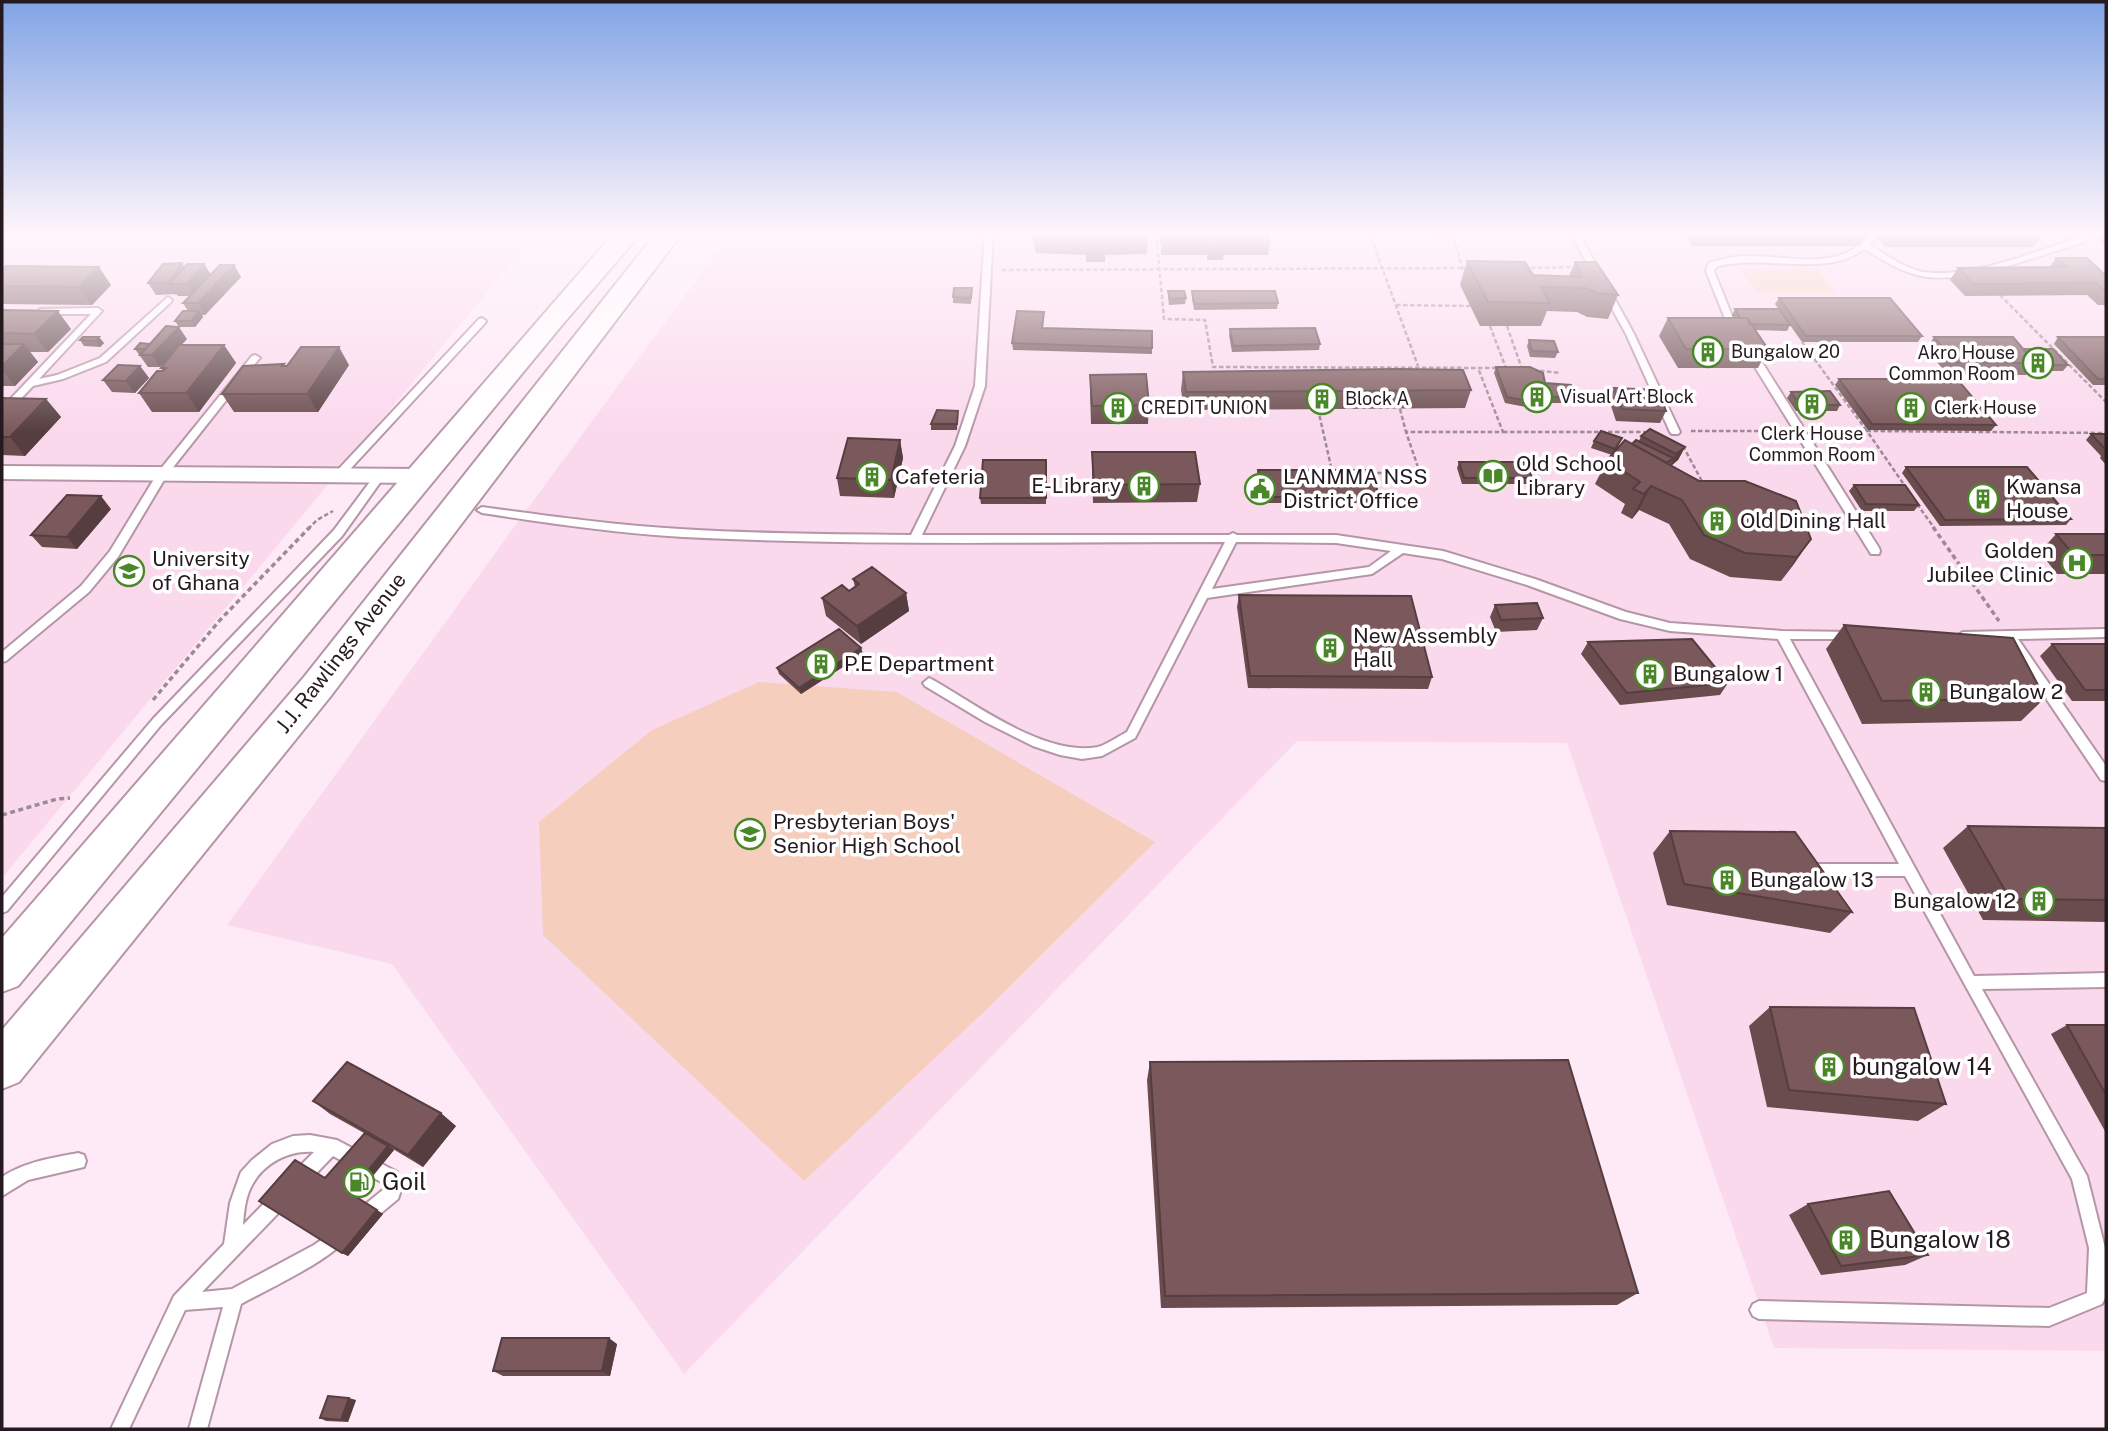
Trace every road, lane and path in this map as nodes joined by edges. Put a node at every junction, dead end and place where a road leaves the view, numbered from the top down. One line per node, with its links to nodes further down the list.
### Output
1 (569, 299): 44 (highway)
2 (619, 299): 16 (highway, J.J. Rawlings Avenue)
3 (985, 299): 48 (lane)
4 (1162, 299): 19 (path)
5 (1394, 299): 10 (path)
6 (1612, 299): 37 (lane)
7 (1721, 299): 51 (lane)
8 (2004, 299): 31 (path)
9 (168, 300): 28 (lane)
10 (1396, 305): 11 (path); 21 (path)
11 (1471, 306)
12 (36, 312): 28 (lane)
13 (482, 321): 43 (lane)
14 (1490, 326): 23 (path)
15 (1507, 326): 24 (path)
16 (598, 327): 47 (highway); 60 (highway, J.J. Rawlings Avenue)
17 (1802, 342): 35 (path)
18 (255, 358): 40 (lane)
19 (1308, 366): 20 (path); 26 (path)
20 (1387, 366): 21 (path); 27 (path)
21 (1418, 366): 22 (path)
22 (1478, 368): 23 (path); 36 (path)
23 (1506, 368): 24 (path)
24 (1522, 369): 25 (path)
25 (1561, 373)
26 (1311, 377)
27 (1390, 377)
28 (29, 384): 30 (lane)
29 (2, 398): 30 (lane)
30 (16, 399): 34 (lane)
31 (2106, 402)
32 (1318, 409): 41 (path)
33 (1400, 409): 36 (path)
34 (2, 413)
35 (1867, 431): 38 (path); 57 (path)
36 (1406, 432): 42 (path)
37 (1675, 432): 46 (path)
38 (2106, 433)
39 (2, 472): 40 (street)
40 (163, 473): 43 (street); 58 (lane)
41 (1333, 474)
42 (1370, 474)
43 (338, 476): 45 (street)
44 (419, 476): 45 (street); 68 (highway)
45 (373, 484): 61 (path); 67 (lane)
46 (1708, 493)
47 (482, 510): 48 (lane); 60 (highway)
48 (915, 537): 49 (lane)
49 (1233, 537): 50 (lane); 52 (lane)
50 (1401, 549): 52 (lane); 54 (lane)
51 (1875, 551)
52 (1205, 594): 59 (lane)
53 (2106, 633): 57 (lane)
54 (1782, 635): 55 (lane); 66 (lane)
55 (1862, 635)
56 (1956, 636): 57 (lane)
57 (2009, 636): 62 (lane)
58 (2, 658)
59 (929, 683)
60 (317, 687): 71 (highway, J.J. Rawlings Avenue)
61 (152, 701)
62 (2106, 776)
63 (63, 808): 64 (path)
64 (2, 816)
65 (1789, 870): 66 (lane)
66 (1910, 870): 70 (lane)
67 (2, 907)
68 (2, 971)
69 (2106, 980): 70 (lane)
70 (1970, 983): 78 (lane)
71 (2, 1066)
72 (331, 1146): 75 (lane); 75 (lane); 76 (lane)
73 (78, 1161): 74 (lane)
74 (2, 1188)
75 (232, 1249): 77 (lane)
76 (234, 1298): 77 (lane); 80 (lane)
77 (180, 1303): 79 (lane)
78 (1759, 1310)
79 (120, 1429)
80 (198, 1429)

